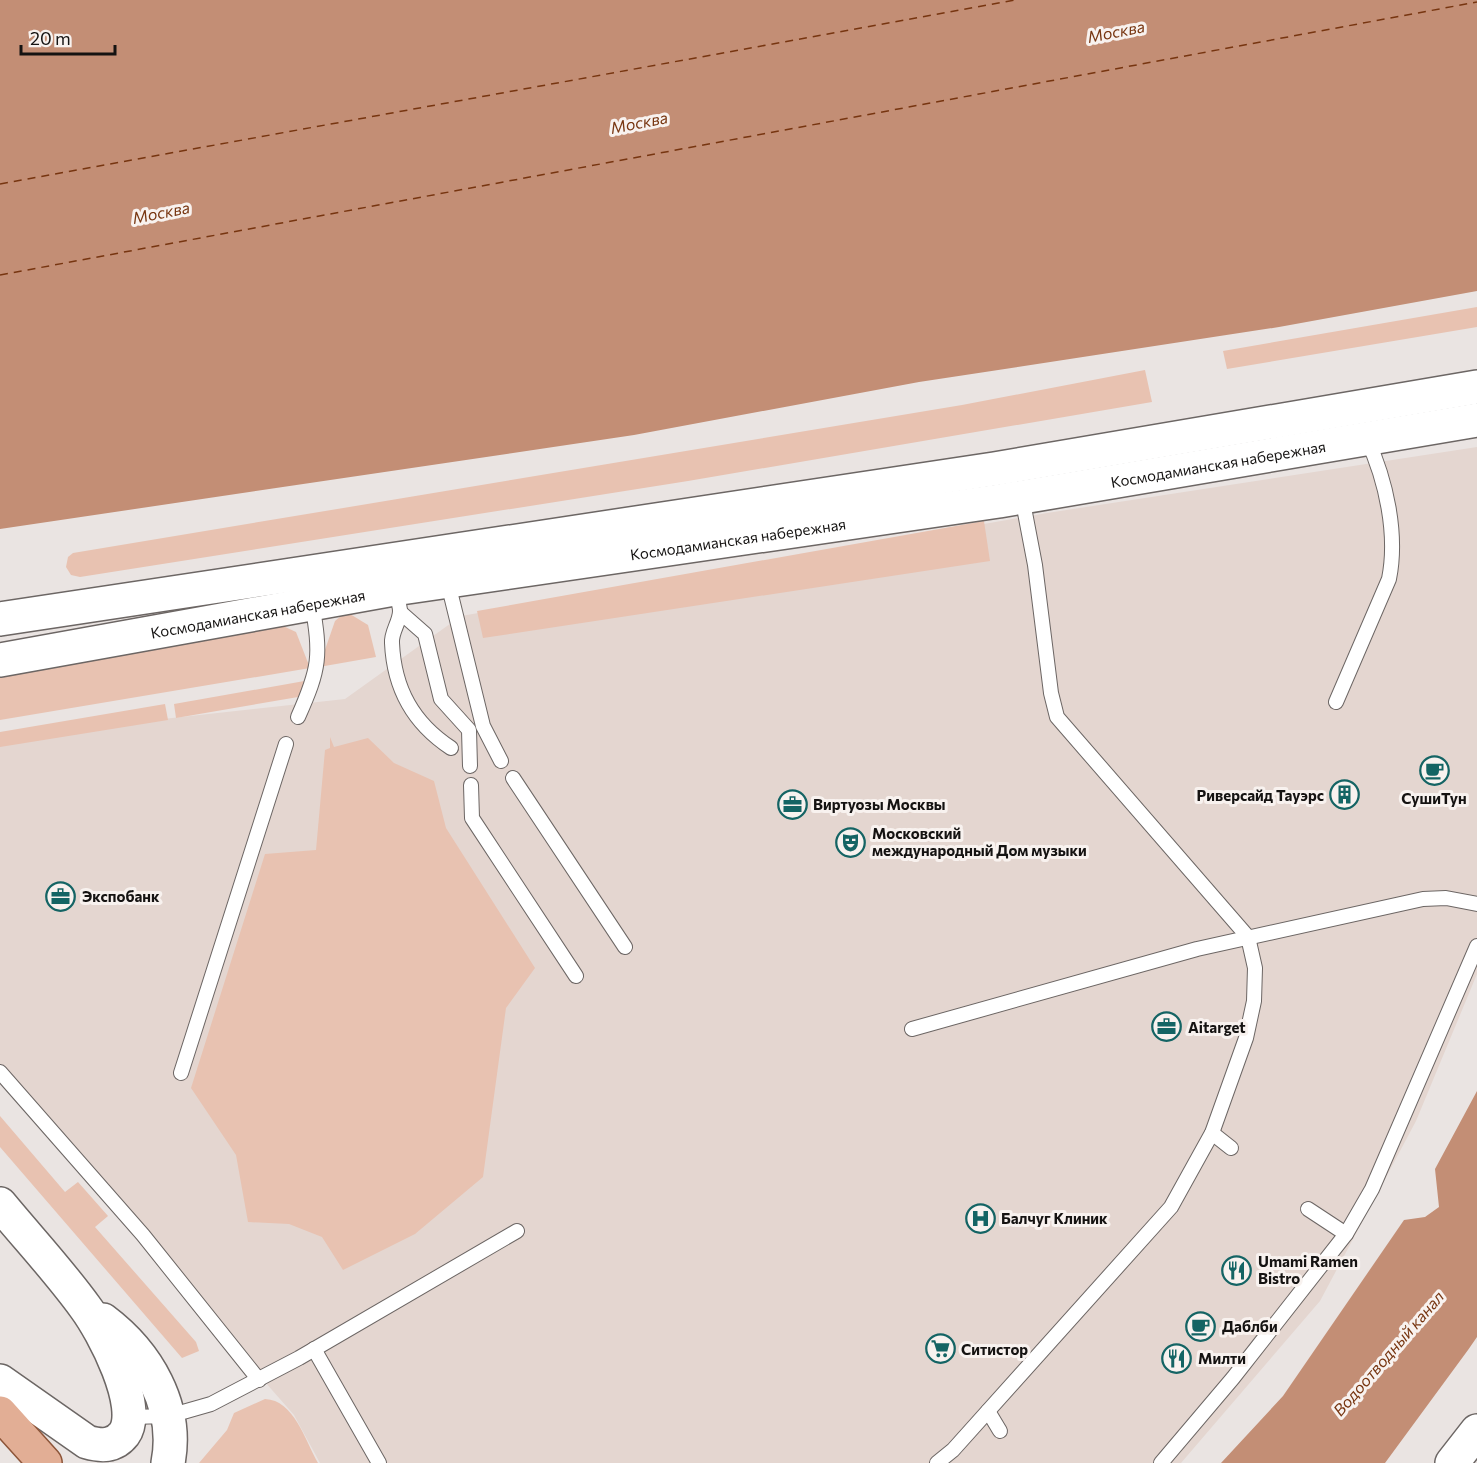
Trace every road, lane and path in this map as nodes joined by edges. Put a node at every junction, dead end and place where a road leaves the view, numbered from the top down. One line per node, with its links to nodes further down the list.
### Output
1 (1477, 387): 8 (main road, Космодамианская набережная)
2 (1477, 420): 3 (main road, Космодамианская набережная)
3 (1367, 439): 4 (main road, Космодамианская набережная); 10 (lane)
4 (1022, 497): 5 (main road, Космодамианская набережная); 20 (lane)
5 (448, 583): 6 (main road, Космодамианская набережная); 12 (lane)
6 (397, 600): 7 (main road, Космодамианская набережная); 12 (lane); 14 (lane)
7 (312, 603): 9 (main road, Космодамианская набережная); 11 (lane)
8 (0, 619)
9 (0, 660)
10 (1336, 702)
11 (298, 717)
12 (476, 728): 15 (lane); 16 (lane)
13 (286, 744): 26 (lane)
14 (450, 748)
15 (501, 761)
16 (470, 766)
17 (513, 778): 22 (lane)
18 (471, 785): 23 (lane)
19 (1477, 904): 20 (lane)
20 (1248, 937): 24 (lane); 27 (lane)
21 (1477, 946): 32 (lane)
22 (625, 947)
23 (576, 976)
24 (912, 1029)
25 (0, 1072): 35 (lane)
26 (181, 1073)
27 (1212, 1133): 28 (lane); 37 (lane)
28 (1231, 1148)
29 (0, 1204): 33 (main road)
30 (1308, 1209): 32 (lane)
31 (517, 1231): 34 (lane)
32 (1346, 1234): 47 (lane)
33 (87, 1308): 39 (main road); 40 (main road)
34 (314, 1349): 35 (lane); 45 (lane)
35 (259, 1380): 39 (lane)
36 (0, 1381): 40 (main road)
37 (988, 1411): 41 (lane); 46 (lane)
38 (0, 1413): 43 (main road)
39 (169, 1416): 40 (lane); 44 (main road)
40 (130, 1418)
41 (1000, 1431)
42 (1477, 1431): 48 (main road)
43 (45, 1463)
44 (168, 1463)
45 (379, 1463)
46 (937, 1463)
47 (1161, 1463)
48 (1452, 1463)

